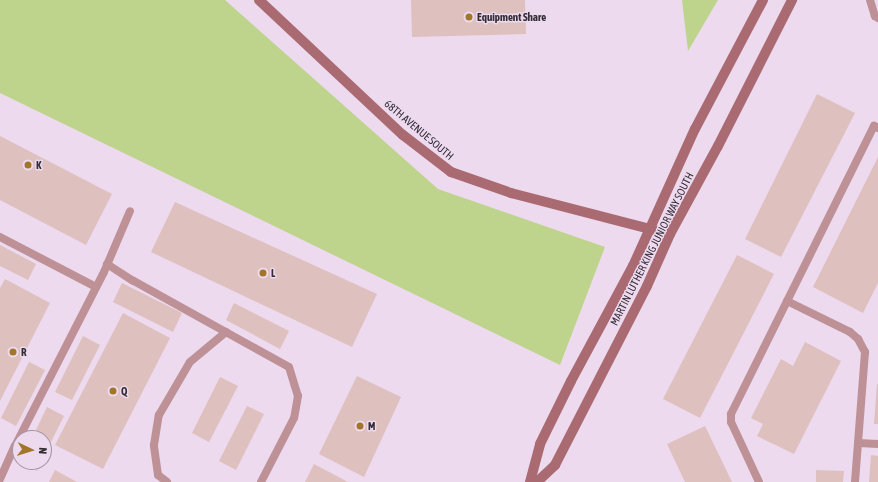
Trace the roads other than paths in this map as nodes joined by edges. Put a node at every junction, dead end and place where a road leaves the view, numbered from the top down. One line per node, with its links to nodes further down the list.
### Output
1 (259, 0): 8 (main road, 68TH AVENUE SOUTH)
2 (762, 0): 8 (main road, MARTIN LUTHER KING JUNIOR WAY SOUTH)
3 (792, 0): 9 (main road, MARTIN LUTHER KING JUNIOR WAY SOUTH)
4 (870, 0): 5 (lane)
5 (878, 18)
6 (878, 128): 13 (lane)
7 (130, 211): 11 (lane)
8 (650, 229): 9 (main road, 68TH AVENUE SOUTH); 20 (main road, MARTIN LUTHER KING JUNIOR WAY SOUTH)
9 (670, 234): 21 (main road, MARTIN LUTHER KING JUNIOR WAY SOUTH)
10 (0, 237): 12 (lane)
11 (107, 264): 12 (lane); 14 (lane)
12 (96, 287): 17 (lane)
13 (788, 301): 15 (lane); 22 (lane)
14 (226, 332): 18 (lane); 19 (lane)
15 (858, 443): 16 (lane); 23 (lane)
16 (878, 444)
17 (0, 479)
18 (167, 482)
19 (262, 482)
20 (530, 482)
21 (537, 482)
22 (759, 482)
23 (855, 482)

